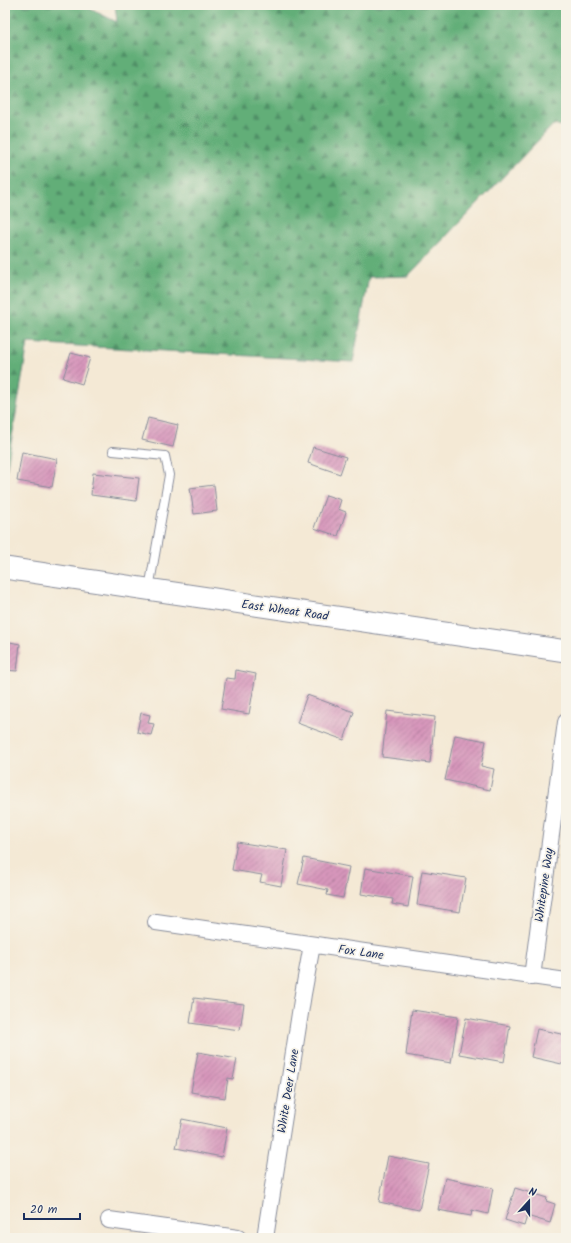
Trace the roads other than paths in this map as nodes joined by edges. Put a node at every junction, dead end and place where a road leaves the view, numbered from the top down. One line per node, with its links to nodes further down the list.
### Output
1 (113, 451): 3 (lane)
2 (5, 568): 3 (street, East Wheat Road)
3 (149, 589): 4 (street, East Wheat Road)
4 (566, 651)
5 (566, 722): 8 (street, Whitepine Way)
6 (156, 922): 7 (street, Fox Lane)
7 (312, 945): 8 (street, Fox Lane); 12 (street, White Deer Lane)
8 (532, 977): 9 (street, Fox Lane)
9 (566, 981)
10 (109, 1220): 11 (street)
11 (238, 1238)
12 (265, 1238)

